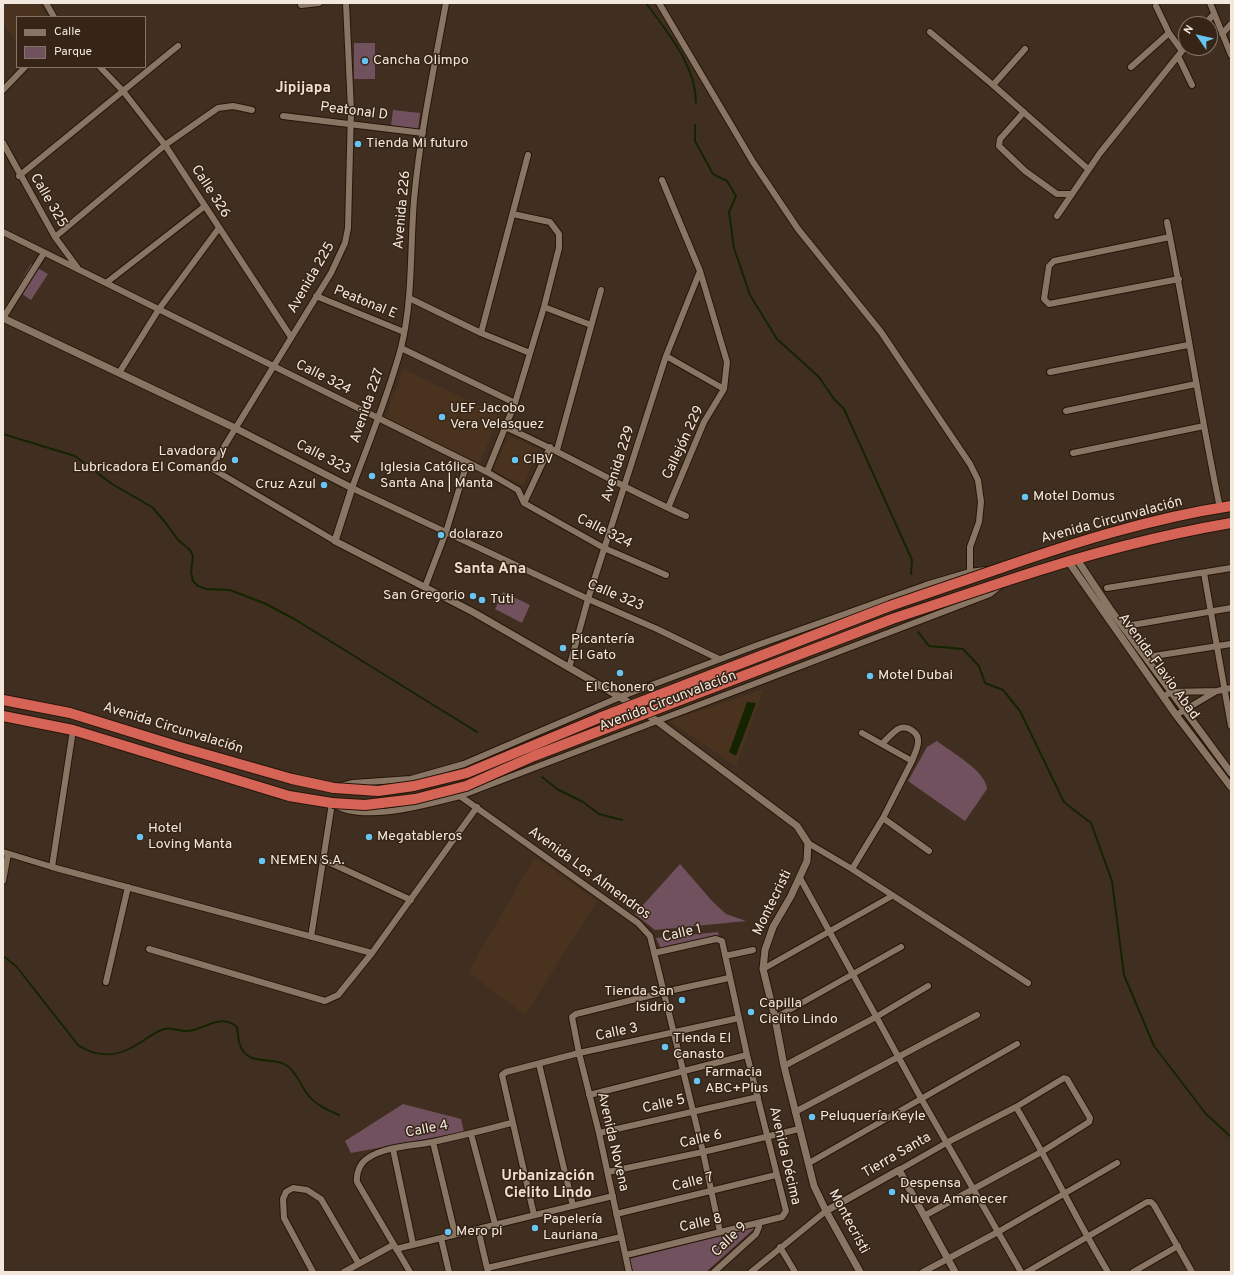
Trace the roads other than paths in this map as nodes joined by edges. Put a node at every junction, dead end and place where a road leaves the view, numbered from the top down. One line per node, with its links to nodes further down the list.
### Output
1 (46, 3): 10 (street)
2 (319, 3): 7 (street)
3 (346, 3): 31 (street, Avenida 225)
4 (446, 3): 32 (street, Avenida 226)
5 (659, 3): 97 (street)
6 (1210, 3): 9 (street)
7 (301, 5)
8 (1156, 6): 13 (street)
9 (1214, 14): 14 (street)
10 (53, 16)
11 (1231, 24): 14 (street)
12 (930, 32): 24 (street)
13 (1169, 33): 15 (street); 21 (street)
14 (1222, 34): 18 (street)
15 (1178, 45)
16 (178, 46): 27 (street)
17 (1025, 49): 24 (street)
18 (1231, 55)
19 (1178, 56): 36 (street)
20 (1183, 56): 25 (street)
21 (1131, 67)
22 (24, 68): 26 (street)
23 (101, 68): 27 (street, Calle 326)
24 (993, 85): 29 (street)
25 (1192, 85)
26 (3, 90)
27 (123, 91): 34 (street, Calle 326); 37 (street)
28 (252, 110): 34 (street)
29 (1024, 112): 36 (street); 39 (street)
30 (282, 116): 31 (street, Peatonal D)
31 (350, 124): 32 (street, Peatonal D); 54 (street, Avenida 225)
32 (423, 133): 55 (street, Avenida 226)
33 (3, 143): 37 (street, Calle 325)
34 (165, 146): 40 (street, Calle 326); 46 (street)
35 (528, 155): 41 (street)
36 (1088, 169): 39 (street)
37 (20, 176): 46 (street, Calle 325)
38 (662, 180): 50 (street)
39 (1072, 194): 42 (street)
40 (205, 206): 44 (street, Calle 326); 52 (street)
41 (513, 214): 56 (street); 61 (street)
42 (1057, 216)
43 (1167, 222): 47 (street)
44 (219, 228): 57 (street); 62 (street, Calle 326)
45 (3, 232): 48 (street, Calle 324)
46 (55, 237): 49 (street, Calle 325)
47 (1170, 237): 51 (street); 51 (street)
48 (44, 253): 49 (street, Calle 324); 58 (street)
49 (78, 269): 52 (street, Calle 324)
50 (700, 271): 66 (street, Avenida 229); 71 (street)
51 (1179, 279): 63 (street)
52 (106, 283): 57 (street, Calle 324)
53 (601, 290): 59 (street)
54 (316, 296): 60 (street, Peatonal E); 62 (street, Avenida 225)
55 (409, 298): 60 (street, Avenida 226); 61 (street)
56 (544, 307): 59 (street); 65 (street)
57 (159, 309): 67 (street, Calle 324); 69 (street)
58 (3, 318): 69 (street, Calle 323)
59 (591, 325): 79 (street)
60 (404, 332): 64 (street, Avenida 226)
61 (481, 333): 65 (street)
62 (291, 337): 67 (street, Avenida 225)
63 (1188, 345): 68 (street); 70 (street)
64 (401, 348): 72 (street); 74 (street, Avenida 227)
65 (530, 353): 72 (street)
66 (666, 356): 71 (street); 83 (street, Avenida 229)
67 (273, 366): 74 (street, Calle 324); 77 (street, Avenida 225)
68 (1050, 372)
69 (118, 373): 77 (street, Calle 323)
70 (1196, 384): 73 (street); 75 (street)
71 (724, 389): 87 (street, Callejón 229)
72 (515, 403): 76 (street)
73 (1066, 412)
74 (378, 419): 81 (street, Calle 324); 84 (street, Avenida 227)
75 (1204, 426): 80 (street); 88 (street)
76 (505, 427): 78 (street); 82 (street)
77 (235, 428): 84 (street, Calle 323); 92 (street, Avenida 225)
78 (550, 447): 79 (street); 85 (street)
79 (557, 450): 83 (street)
80 (1073, 453)
81 (467, 463): 82 (street, Calle 324); 91 (street)
82 (487, 472): 85 (street, Calle 324)
83 (624, 487): 87 (street); 93 (street, Avenida 229)
84 (352, 488): 91 (street, Calle 323); 92 (street, Avenida 227)
85 (524, 502): 93 (street, Calle 324)
86 (1231, 506): 88 (highway, Avenida Circunvalación)
87 (668, 508): 89 (street)
88 (1220, 508): 95 (highway, Avenida Circunvalación)
89 (686, 516)
90 (1231, 523): 94 (highway, Avenida Circunvalación)
91 (446, 532): 101 (street); 103 (street, Calle 323)
92 (335, 541): 101 (street)
93 (604, 548): 99 (street, Calle 324); 103 (street, Avenida 229)
94 (1072, 559): 100 (highway, Avenida Circunvalación); 114 (street, Avenida Flavio Abad); 116 (street, Avenida Flavio Abad)
95 (1001, 568): 97 (street, Avenida Circunvalación); 131 (highway, Avenida Circunvalación, bridge)
96 (1231, 568): 98 (street)
97 (970, 572): 110 (street, Avenida Circunvalación)
98 (1204, 574): 102 (street); 105 (street)
99 (666, 575)
100 (1006, 581): 122 (street, Avenida Circunvalación); 133 (highway, Avenida Circunvalación, bridge)
101 (425, 587): 111 (street)
102 (1107, 588)
103 (588, 599): 110 (street, Calle 323); 111 (street, Avenida 229)
104 (1231, 608): 105 (street)
105 (1210, 611): 106 (street); 108 (street)
106 (1132, 625)
107 (1231, 644): 108 (street)
108 (1216, 646): 109 (street); 112 (street)
109 (1154, 656)
110 (719, 660): 115 (street, Avenida Circunvalación)
111 (569, 668): 115 (street)
112 (1228, 689): 113 (street); 123 (street)
113 (1217, 691): 114 (street); 118 (street)
114 (1171, 692): 116 (street); 118 (street, Avenida Flavio Abad)
115 (620, 697): 122 (street); 131 (street, Avenida Circunvalación)
116 (1163, 697): 119 (street, Avenida Flavio Abad)
117 (3, 700): 121 (highway, Avenida Circunvalación)
118 (1185, 711): 119 (street); 129 (street, Avenida Flavio Abad)
119 (1176, 715): 130 (street, Avenida Flavio Abad)
120 (3, 716): 124 (highway, Avenida Circunvalación)
121 (95, 721): 126 (highway); 131 (highway, Avenida Circunvalación)
122 (657, 721): 132 (street, Avenida Circunvalación); 136 (street)
123 (1231, 726)
124 (73, 730): 126 (highway, Avenida Circunvalación); 140 (street)
125 (862, 733): 127 (street)
126 (92, 736): 133 (highway, Avenida Circunvalación)
127 (882, 744): 128 (street); 128 (street)
128 (912, 761): 135 (street)
129 (1231, 773)
130 (1231, 787)
131 (334, 788)
132 (460, 796): 133 (street, Avenida Circunvalación); 134 (street, Avenida Los Almendros)
133 (332, 803): 139 (street)
134 (477, 807): 146 (street); 154 (street, Avenida Los Almendros)
135 (883, 818): 137 (street); 141 (street)
136 (808, 843): 141 (street); 142 (street, Montecristi)
137 (929, 851)
138 (6, 853): 140 (street); 143 (street)
139 (324, 860): 146 (street); 148 (street)
140 (52, 867): 144 (street)
141 (852, 869): 145 (street)
142 (800, 878): 147 (street); 156 (street, Montecristi)
143 (3, 881)
144 (128, 887): 148 (street); 159 (street)
145 (892, 896): 147 (street); 160 (street)
146 (411, 900): 153 (street)
147 (829, 933): 156 (street); 157 (street)
148 (311, 937): 153 (street)
149 (716, 939): 154 (street, Calle 1); 155 (street, Avenida Décima)
150 (901, 948): 157 (street)
151 (149, 949): 153 (street)
152 (753, 950): 155 (street)
153 (372, 953)
154 (654, 953): 162 (street, Avenida Los Almendros)
155 (725, 956): 158 (street, Avenida Décima)
156 (763, 969): 166 (street, Montecristi)
157 (852, 974): 164 (street); 166 (street)
158 (729, 978): 162 (street); 165 (street, Avenida Décima)
159 (106, 982)
160 (1028, 984)
161 (928, 986): 164 (street)
162 (664, 992): 167 (street, Avenida Los Almendros); 169 (street, Avenida Novena)
163 (977, 1015): 171 (street)
164 (876, 1017): 171 (street); 173 (street)
165 (739, 1018): 167 (street, Calle 3); 170 (street, Avenida Décima)
166 (775, 1018): 173 (street, Montecristi)
167 (674, 1033): 169 (street, Calle 3); 174 (street, Avenida Los Almendros)
168 (1017, 1044): 177 (street)
169 (578, 1053): 172 (street, Calle 3); 175 (street, Avenida Novena)
170 (747, 1055): 174 (street); 176 (street, Avenida Décima)
171 (898, 1056): 177 (street); 180 (street)
172 (539, 1064): 181 (street, Calle 3); 200 (street)
173 (784, 1066): 180 (street, Montecristi)
174 (684, 1072): 175 (street); 179 (street, Avenida Los Almendros)
175 (589, 1095): 183 (street, Avenida Novena)
176 (758, 1097): 179 (street, Calle 5); 185 (street, Avenida Décima)
177 (922, 1100): 187 (street); 191 (street)
178 (1016, 1108): 187 (street, Tierra Santa); 189 (street); 189 (street, Tierra Santa)
179 (693, 1111): 183 (street, Calle 5); 190 (street, Avenida Los Almendros)
180 (795, 1112): 182 (street, Montecristi)
181 (511, 1123): 184 (street, Calle 4); 203 (street)
182 (799, 1129): 185 (street, Calle 6); 191 (street, Montecristi)
183 (599, 1133): 194 (street, Avenida Novena)
184 (471, 1134): 186 (street, Calle 4); 206 (street)
185 (768, 1137): 190 (street, Calle 6); 195 (street, Avenida Décima)
186 (433, 1142): 188 (street, Calle 4); 211 (street)
187 (948, 1142): 193 (street, Tierra Santa); 196 (street)
188 (393, 1149): 215 (street); 217 (street, Calle 4)
189 (1043, 1151): 196 (street); 198 (street)
190 (703, 1152): 194 (street, Calle 6); 197 (street, Avenida Los Almendros)
191 (809, 1163): 201 (street, Montecristi)
192 (1117, 1163): 198 (street)
193 (899, 1170): 201 (street, Tierra Santa); 204 (street)
194 (608, 1172): 199 (street, Avenida Novena)
195 (776, 1175): 197 (street, Calle 7); 205 (street, Avenida Décima)
196 (974, 1188): 204 (street); 210 (street)
197 (712, 1191): 202 (street, Calle 7); 209 (street, Avenida Los Almendros)
198 (1063, 1192): 210 (street); 213 (street)
199 (613, 1196): 200 (street); 202 (street, Avenida Novena)
200 (573, 1206): 203 (street)
201 (826, 1211): 218 (street, Tierra Santa); 231 (street, Montecristi)
202 (616, 1214): 212 (street, Avenida Novena)
203 (534, 1215): 206 (street)
204 (924, 1216): 220 (street)
205 (782, 1218): 207 (street, Calle 8)
206 (495, 1224): 208 (street)
207 (759, 1224): 209 (street, Calle 8); 228 (street, Calle 9)
208 (478, 1229): 211 (street); 222 (street)
209 (720, 1232): 219 (street, Calle 8)
210 (998, 1232): 220 (street); 234 (street)
211 (455, 1234): 214 (street)
212 (621, 1237): 219 (street, Avenida Novena); 222 (street)
213 (1087, 1237): 216 (street); 235 (street); 236 (street)
214 (441, 1238): 215 (street); 226 (street)
215 (414, 1244): 217 (street)
216 (1178, 1246): 237 (street); 238 (street)
217 (395, 1247): 221 (street); 225 (street)
218 (780, 1247): 229 (street, Tierra Santa); 230 (street)
219 (626, 1255): 227 (street, Avenida Novena)
220 (948, 1259): 232 (street); 233 (street)
221 (359, 1264): 223 (street); 224 (street)
222 (487, 1270)
223 (313, 1272)
224 (344, 1272)
225 (410, 1272)
226 (449, 1272)
227 (629, 1272)
228 (714, 1272)
229 (751, 1272)
230 (795, 1272)
231 (860, 1272)
232 (923, 1272)
233 (955, 1272)
234 (1021, 1272)
235 (1027, 1272)
236 (1108, 1272)
237 (1133, 1272)
238 (1192, 1272)

